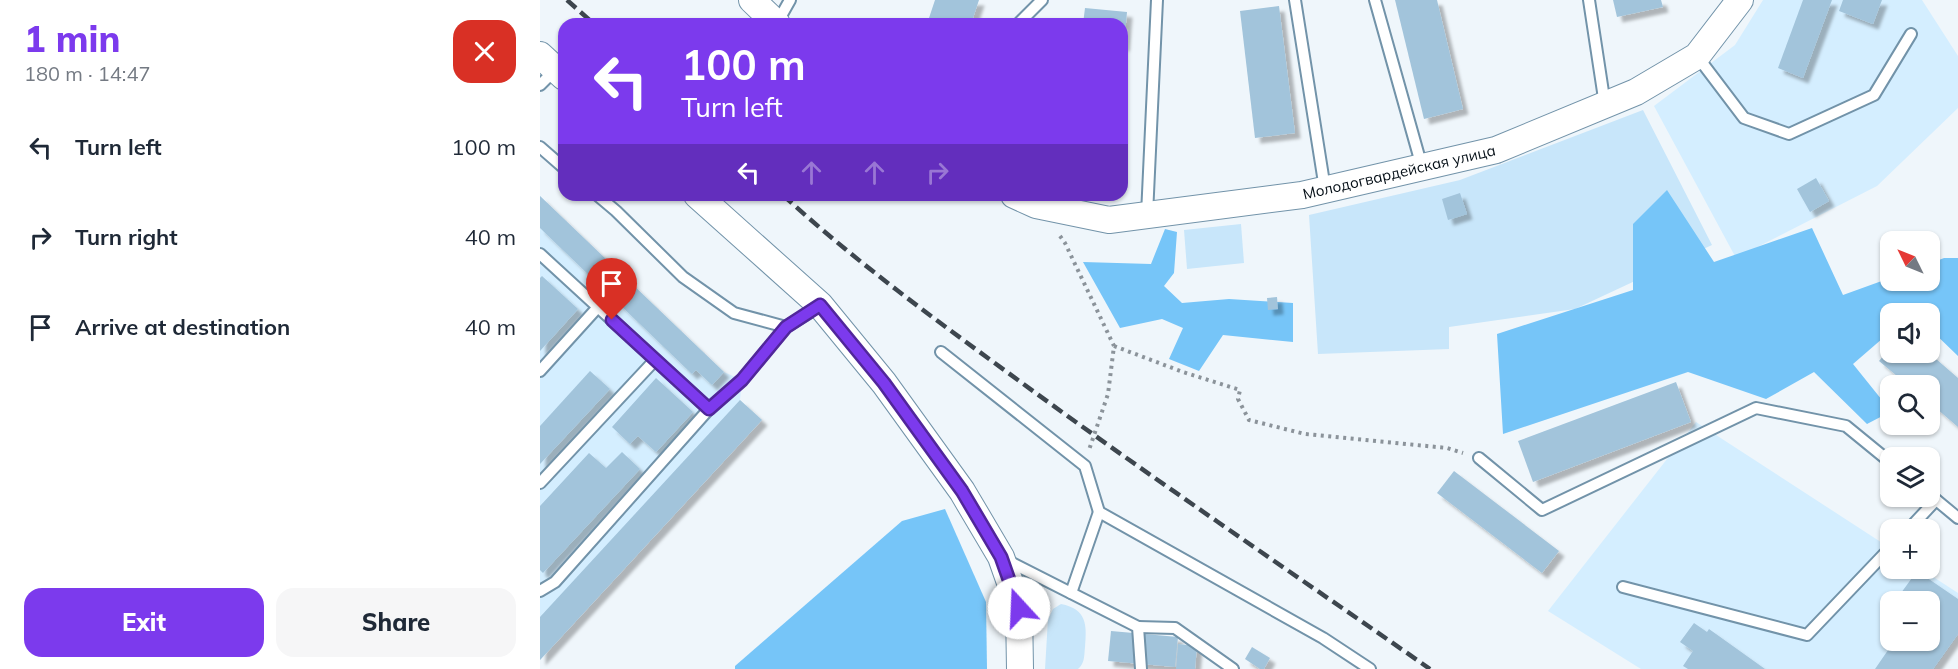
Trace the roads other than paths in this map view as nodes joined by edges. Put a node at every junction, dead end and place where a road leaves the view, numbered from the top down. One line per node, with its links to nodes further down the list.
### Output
1 (752, 0): 9 (street)
2 (790, 0): 10 (lane)
3 (1042, 0): 11 (lane)
4 (1157, 0): 22 (lane)
5 (1295, 0): 18 (lane)
6 (1375, 0): 17 (lane)
7 (1588, 0): 14 (lane)
8 (1739, 0): 13 (street, Молодогвардейская улица)
9 (771, 18)
10 (780, 18)
11 (1024, 18)
12 (1911, 34): 13 (lane)
13 (1697, 56): 14 (street, Молодогвардейская улица)
14 (1605, 105): 17 (street, Молодогвардейская улица)
15 (540, 147): 16 (lane)
16 (558, 163)
17 (1422, 167): 18 (street, Молодогвардейская улица)
18 (1325, 190): 22 (street, Молодогвардейская улица)
19 (604, 201): 26 (lane)
20 (704, 201): 24 (street)
21 (1027, 201): 22 (street, Молодогвардейская улица)
22 (1147, 215)
23 (540, 254): 25 (lane)
24 (820, 305): 26 (lane); 39 (street)
25 (598, 307): 28 (lane); 29 (lane)
26 (786, 327): 30 (lane)
27 (941, 352): 36 (lane)
28 (655, 360): 30 (lane); 33 (lane)
29 (540, 371)
30 (709, 409): 42 (lane)
31 (1880, 454): 32 (lane)
32 (1479, 458)
33 (540, 483)
34 (1940, 503): 37 (lane)
35 (1925, 507): 38 (lane)
36 (1099, 512): 43 (lane); 48 (lane)
37 (1958, 518)
38 (1916, 519)
39 (1001, 557): 43 (lane); 45 (street)
40 (1880, 558): 41 (lane)
41 (1623, 587)
42 (540, 591)
43 (1071, 593): 44 (lane)
44 (1138, 627): 46 (lane); 47 (lane)
45 (1020, 669)
46 (1141, 669)
47 (1233, 669)
48 (1370, 669)

